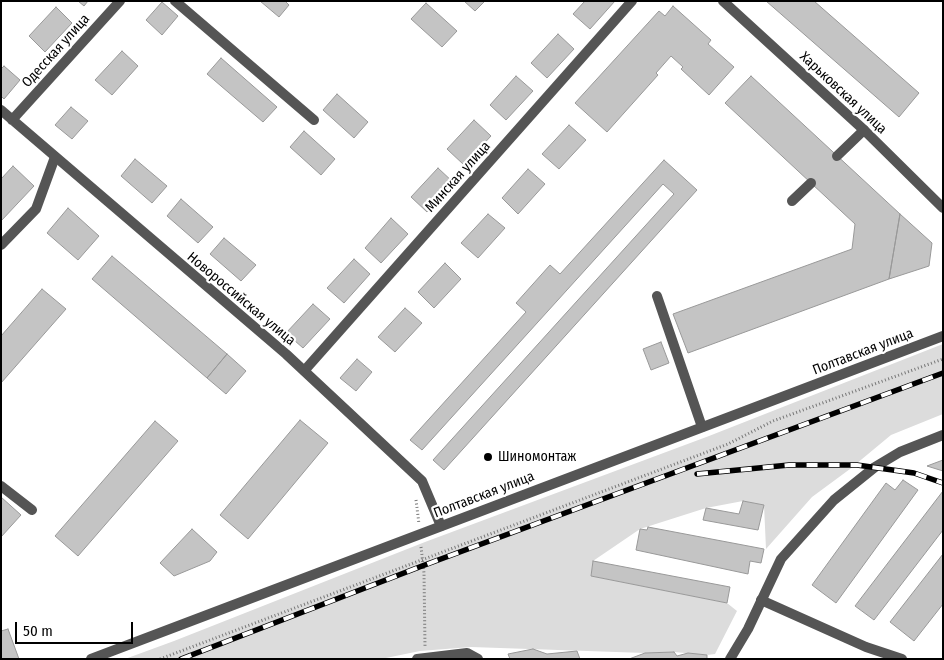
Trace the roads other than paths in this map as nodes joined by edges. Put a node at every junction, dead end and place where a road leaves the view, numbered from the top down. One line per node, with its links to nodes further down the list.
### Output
1 (120, 1): 6 (street, Одесская улица)
2 (174, 1): 7 (street)
3 (632, 1): 17 (street, Минская улица)
4 (723, 1): 8 (street, Харьковская улица)
5 (1, 110): 6 (street, Новороссийская улица)
6 (12, 120): 10 (street, Новороссийская улица)
7 (314, 120)
8 (864, 130): 9 (street); 13 (street, Харьковская улица)
9 (838, 156)
10 (56, 157): 14 (street); 17 (street, Новороссийская улица)
11 (810, 183): 12 (street)
12 (792, 201)
13 (943, 208)
14 (1, 245)
15 (657, 296): 18 (street)
16 (943, 336): 18 (street, Полтавская улица)
17 (304, 371): 22 (street, Новороссийская улица)
18 (702, 427): 22 (street, Полтавская улица)
19 (943, 435): 23 (street)
20 (1, 486): 21 (street)
21 (32, 510)
22 (441, 526): 25 (street, Полтавская улица)
23 (761, 600): 27 (street); 28 (street)
24 (421, 658): 26 (street)
25 (91, 659)
26 (478, 659)
27 (730, 659)
28 (902, 659)

